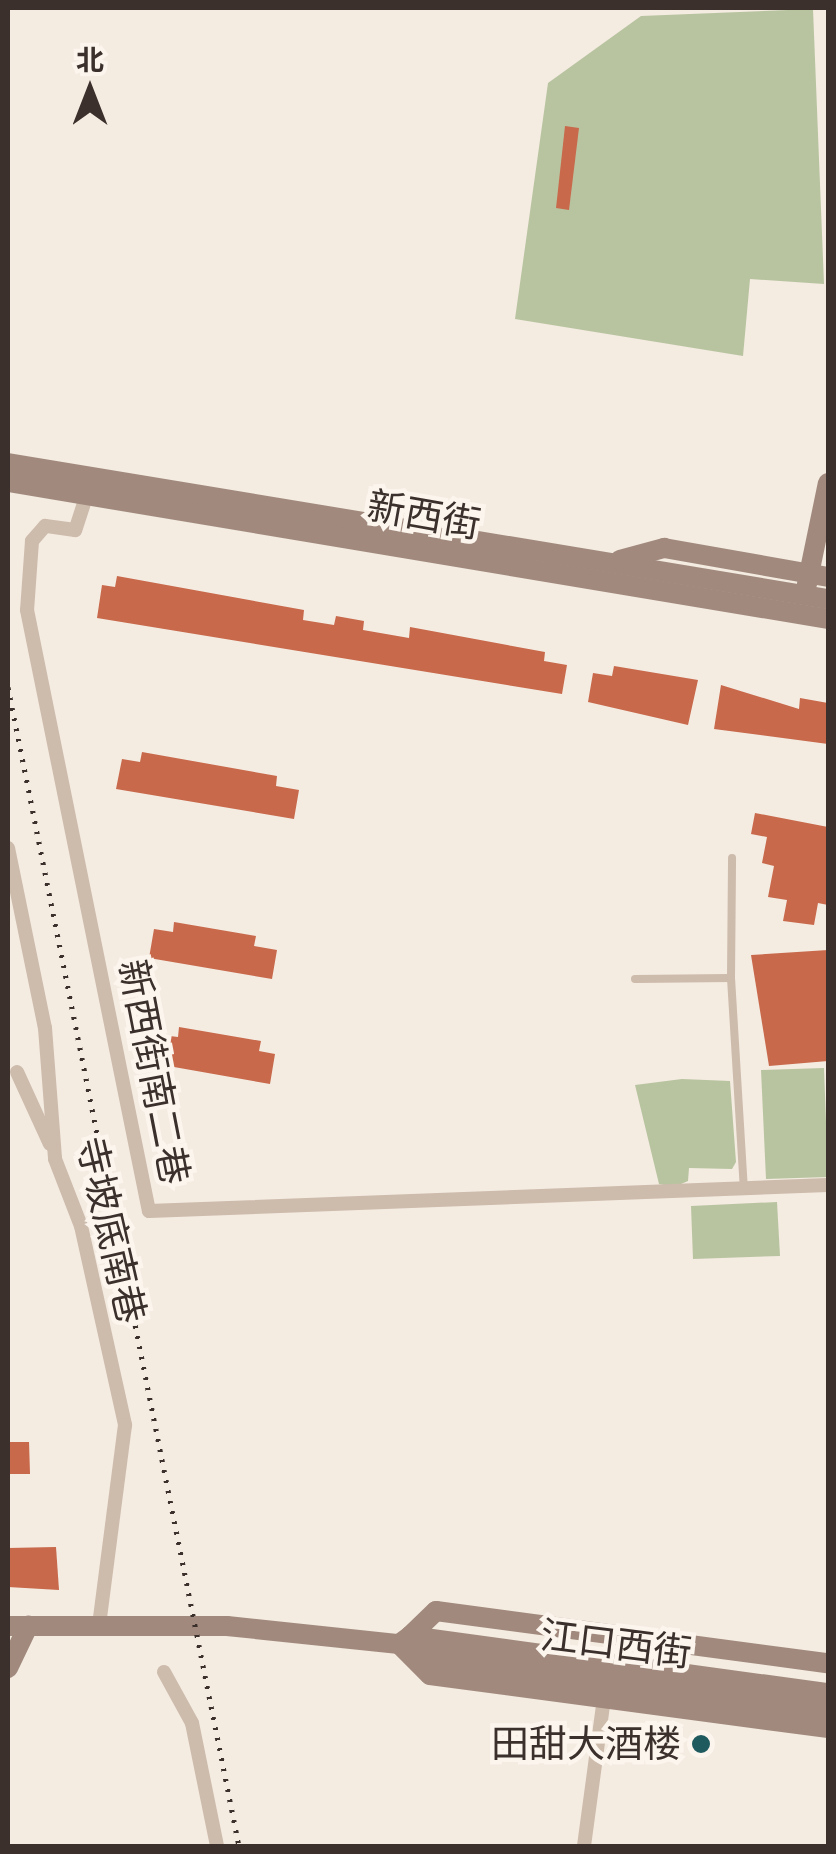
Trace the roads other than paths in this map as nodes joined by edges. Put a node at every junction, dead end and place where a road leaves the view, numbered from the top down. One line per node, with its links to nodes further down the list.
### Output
1 (8, 463): 5 (main road, 新西街)
2 (8, 482): 4 (main road, 新西街)
3 (828, 483): 5 (main road)
4 (87, 494): 7 (main road, 新西街); 15 (street, 新西街南二巷)
5 (814, 582): 6 (main road, 新西街)
6 (828, 599)
7 (828, 619)
8 (8, 848): 13 (street, 寺坡底南巷)
9 (732, 858): 10 (lane)
10 (731, 978): 11 (lane); 15 (lane)
11 (634, 979)
12 (17, 1072): 13 (street)
13 (56, 1159): 17 (street, 寺坡底南巷)
14 (828, 1185): 15 (street, 新西街南二巷)
15 (744, 1189)
16 (18, 1626): 17 (main road, 江口西街); 21 (main road)
17 (99, 1626): 19 (main road, 江口西街)
18 (668, 1638): 19 (main road); 20 (main road); 23 (main road)
19 (406, 1645): 23 (main road, 江口西街); 25 (main road)
20 (828, 1663)
21 (8, 1668)
22 (164, 1672): 29 (street)
23 (664, 1687): 24 (main road, 江口西街); 25 (main road); 26 (main road, 江口西街)
24 (828, 1693)
25 (604, 1698): 30 (street)
26 (762, 1708): 27 (main road, 江口西街); 28 (main road)
27 (828, 1709)
28 (828, 1728)
29 (217, 1846)
30 (584, 1846)

